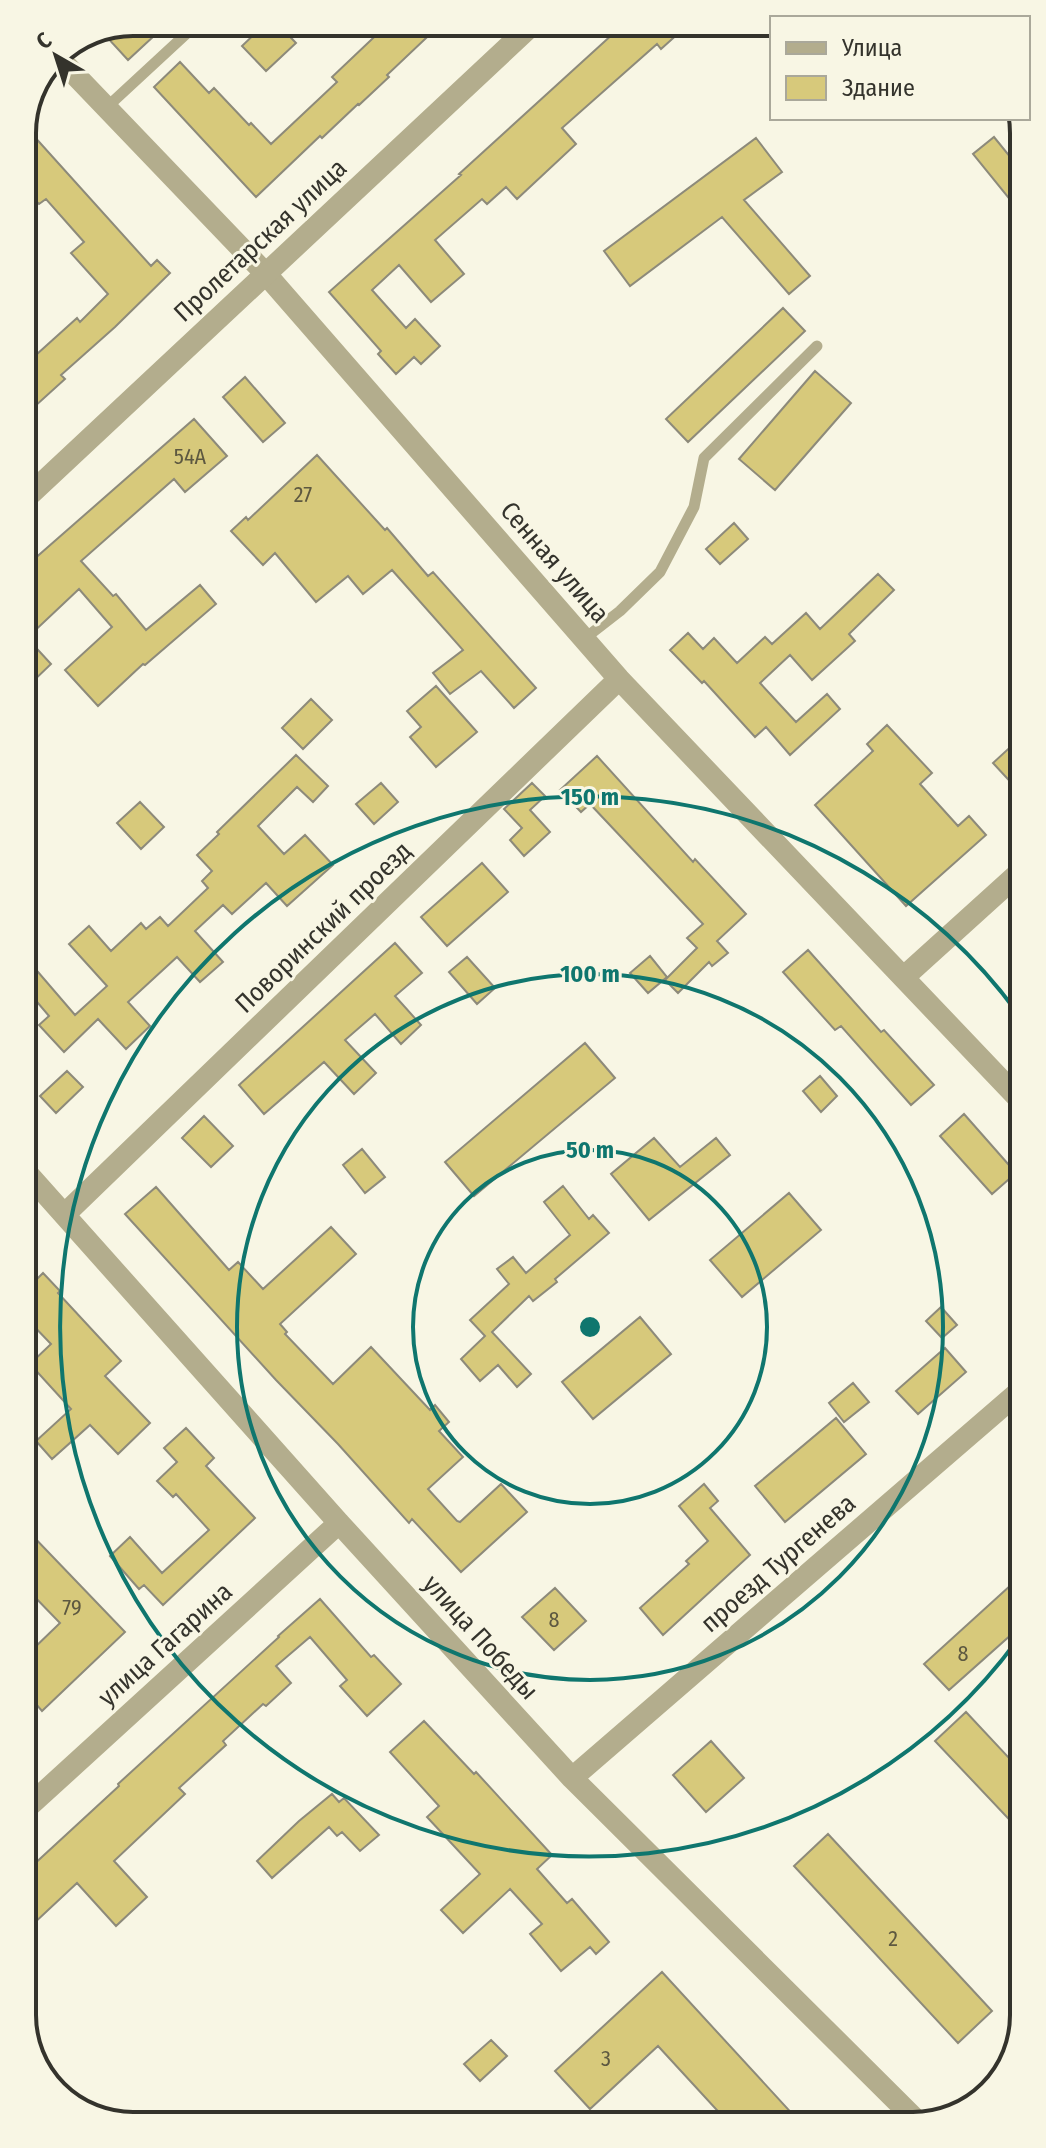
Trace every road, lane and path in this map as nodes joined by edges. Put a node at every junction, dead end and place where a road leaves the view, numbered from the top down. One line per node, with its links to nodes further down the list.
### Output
1 (184, 36): 4 (lane)
2 (520, 36): 5 (street, Пролетарская улица)
3 (65, 64): 4 (street, Сенная улица)
4 (106, 108): 5 (street, Сенная улица)
5 (265, 273): 7 (street, Пролетарская улица); 8 (street, Сенная улица)
6 (817, 346): 8 (lane)
7 (36, 489)
8 (584, 639): 9 (street, Сенная улица)
9 (619, 679): 11 (street, Сенная улица); 14 (street, Поворинский проезд)
10 (1010, 881): 11 (street)
11 (904, 977): 12 (street, Сенная улица)
12 (1010, 1089)
13 (36, 1183): 14 (street, улица Победы)
14 (65, 1214): 16 (street, улица Победы)
15 (1010, 1400): 17 (street, проезд Тургенева)
16 (339, 1523): 17 (street, улица Победы); 18 (street, улица Гагарина)
17 (572, 1778): 19 (street, улица Победы)
18 (36, 1800)
19 (908, 2112)

